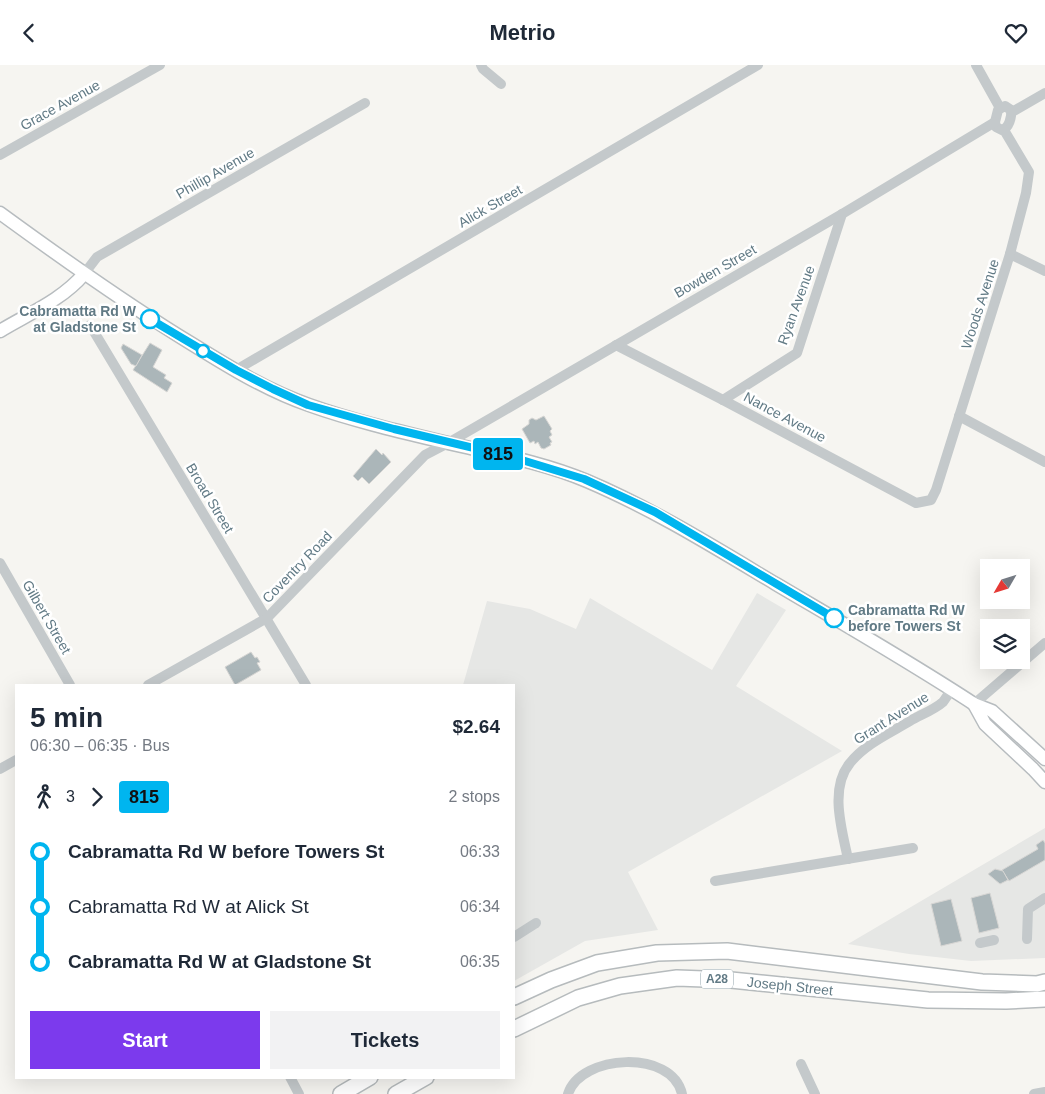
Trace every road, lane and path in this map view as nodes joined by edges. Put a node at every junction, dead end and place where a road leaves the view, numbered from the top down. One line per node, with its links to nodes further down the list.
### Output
1 (160, 65): 12 (street, Grace Avenue)
2 (481, 65): 5 (street)
3 (758, 65): 21 (street, Alick Street)
4 (976, 65): 8 (street)
5 (501, 84)
6 (1045, 93): 9 (street)
7 (365, 103): 17 (street, Phillip Avenue)
8 (1000, 108): 9 (street); 10 (street)
9 (1012, 112): 11 (street)
10 (995, 122): 11 (street, Woods Avenue); 14 (street, Bowden Street)
11 (1004, 130): 15 (street, Woods Avenue)
12 (0, 155)
13 (0, 213): 17 (main road)
14 (842, 214): 20 (street, Bowden Street); 22 (street, Ryan Avenue)
15 (1010, 254): 16 (street); 23 (street, Woods Avenue)
16 (1045, 271)
17 (84, 274): 19 (main road); 21 (main road)
18 (90, 325): 28 (street, Broad Street)
19 (0, 331)
20 (616, 345): 22 (street, Nance Avenue); 24 (street, Bowden Street)
21 (236, 370): 24 (main road)
22 (723, 400): 26 (street, Nance Avenue)
23 (958, 417): 25 (street); 26 (street, Woods Avenue)
24 (448, 443): 28 (street, Coventry Road); 33 (main road)
25 (1045, 462)
26 (936, 490)
27 (0, 563): 30 (street, Gilbert Street)
28 (267, 618): 31 (street, Coventry Road); 32 (street, Broad Street)
29 (1045, 643): 34 (street)
30 (69, 684)
31 (150, 684)
32 (305, 684)
33 (952, 689): 34 (main road); 40 (street, Grant Avenue)
34 (974, 704): 35 (main road); 38 (main road)
35 (1045, 759)
36 (15, 761): 37 (street)
37 (0, 769)
38 (1045, 782)
39 (912, 848): 40 (street)
40 (848, 859): 41 (street)
41 (715, 881)
42 (1045, 898): 45 (street)
43 (536, 923): 44 (street)
44 (515, 936)
45 (1027, 939)
46 (994, 940): 47 (street)
47 (980, 943)
48 (1045, 982): 49 (highway, Joseph Street / A28)
49 (515, 997)
50 (1045, 999): 51 (highway, Joseph Street / A28)
51 (515, 1029)
52 (801, 1064): 62 (street)
53 (291, 1079): 57 (street)
54 (366, 1079): 58 (highway)
55 (422, 1079): 59 (highway)
56 (1045, 1092): 63 (street)
57 (299, 1094)
58 (340, 1094)
59 (396, 1094)
60 (568, 1094): 61 (street)
61 (682, 1094)
62 (815, 1094)
63 (1034, 1094)

